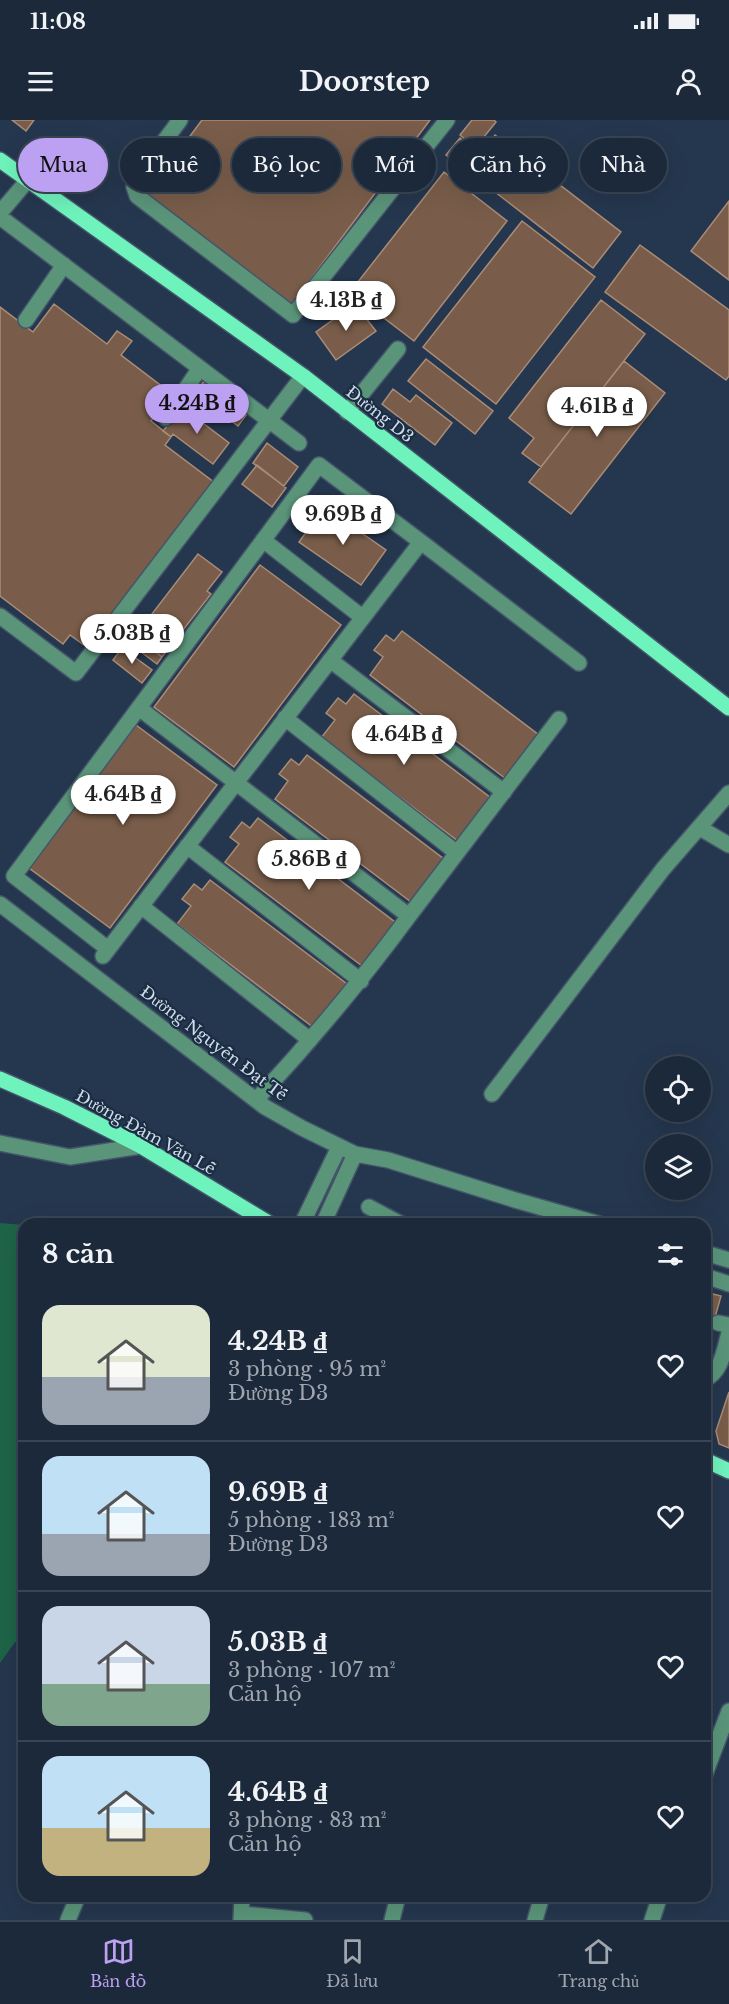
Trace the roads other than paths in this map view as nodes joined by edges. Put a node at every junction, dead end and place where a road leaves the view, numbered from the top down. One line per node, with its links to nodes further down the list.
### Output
1 (180, 120): 2 (street)
2 (447, 120)
3 (0, 160): 4 (main road, Đường D3)
4 (18, 174)
5 (18, 192): 7 (street)
6 (43, 192): 12 (main road, Đường D3)
7 (0, 215): 8 (street)
8 (64, 265): 9 (street); 11 (street)
9 (26, 320)
10 (398, 349): 13 (street)
11 (200, 368): 14 (street); 15 (street)
12 (303, 376): 13 (main road, Đường D3); 15 (street)
13 (347, 412): 24 (main road, Đường D3)
14 (165, 418)
15 (270, 421): 16 (street); 19 (street)
16 (299, 444)
17 (263, 540): 18 (street); 20 (street); 23 (street)
18 (421, 542): 20 (street); 22 (street)
19 (0, 616)
20 (362, 617): 21 (street)
21 (330, 660): 25 (street); 28 (street)
22 (579, 663)
23 (139, 708): 27 (street); 35 (street)
24 (729, 708)
25 (285, 718): 27 (street); 33 (street)
26 (559, 719): 28 (street)
27 (236, 783): 32 (street); 36 (street)
28 (504, 792): 33 (street)
29 (729, 794): 30 (street)
30 (700, 828): 31 (street); 40 (street)
31 (729, 845)
32 (187, 846): 35 (street); 37 (street)
33 (457, 853): 36 (street)
34 (0, 904): 41 (street, Đường Nguyễn Đạt Tế)
35 (141, 906): 38 (street)
36 (409, 916): 37 (street)
37 (361, 981): 38 (street)
38 (310, 1040): 41 (street)
39 (0, 1079): 43 (main road, Đường Đàm Văn Lễ)
40 (492, 1094)
41 (256, 1100): 44 (street, Đường Nguyễn Đạt Tế)
42 (0, 1143): 43 (street)
43 (141, 1146): 47 (main road, Đường Đàm Văn Lễ)
44 (339, 1147): 45 (street, Đường Nguyễn Đạt Tế); 48 (street)
45 (355, 1154): 49 (street); 51 (street, Đường Nguyễn Đạt Tế)
46 (369, 1207): 50 (street)
47 (260, 1218)
48 (305, 1218)
49 (326, 1218)
50 (390, 1218)
51 (565, 1218)
52 (711, 1255): 53 (street)
53 (729, 1260)
54 (711, 1278): 55 (street)
55 (729, 1284)
56 (725, 1327): 57 (street)
57 (711, 1376)
58 (711, 1463): 59 (main road)
59 (729, 1471)
60 (729, 1711): 61 (street)
61 (711, 1758)
62 (76, 1902): 67 (street)
63 (396, 1902): 69 (street)
64 (540, 1902): 70 (street)
65 (658, 1902): 71 (street)
66 (242, 1917): 68 (street)
67 (68, 1920)
68 (305, 1920)
69 (392, 1920)
70 (535, 1920)
71 (652, 1920)

